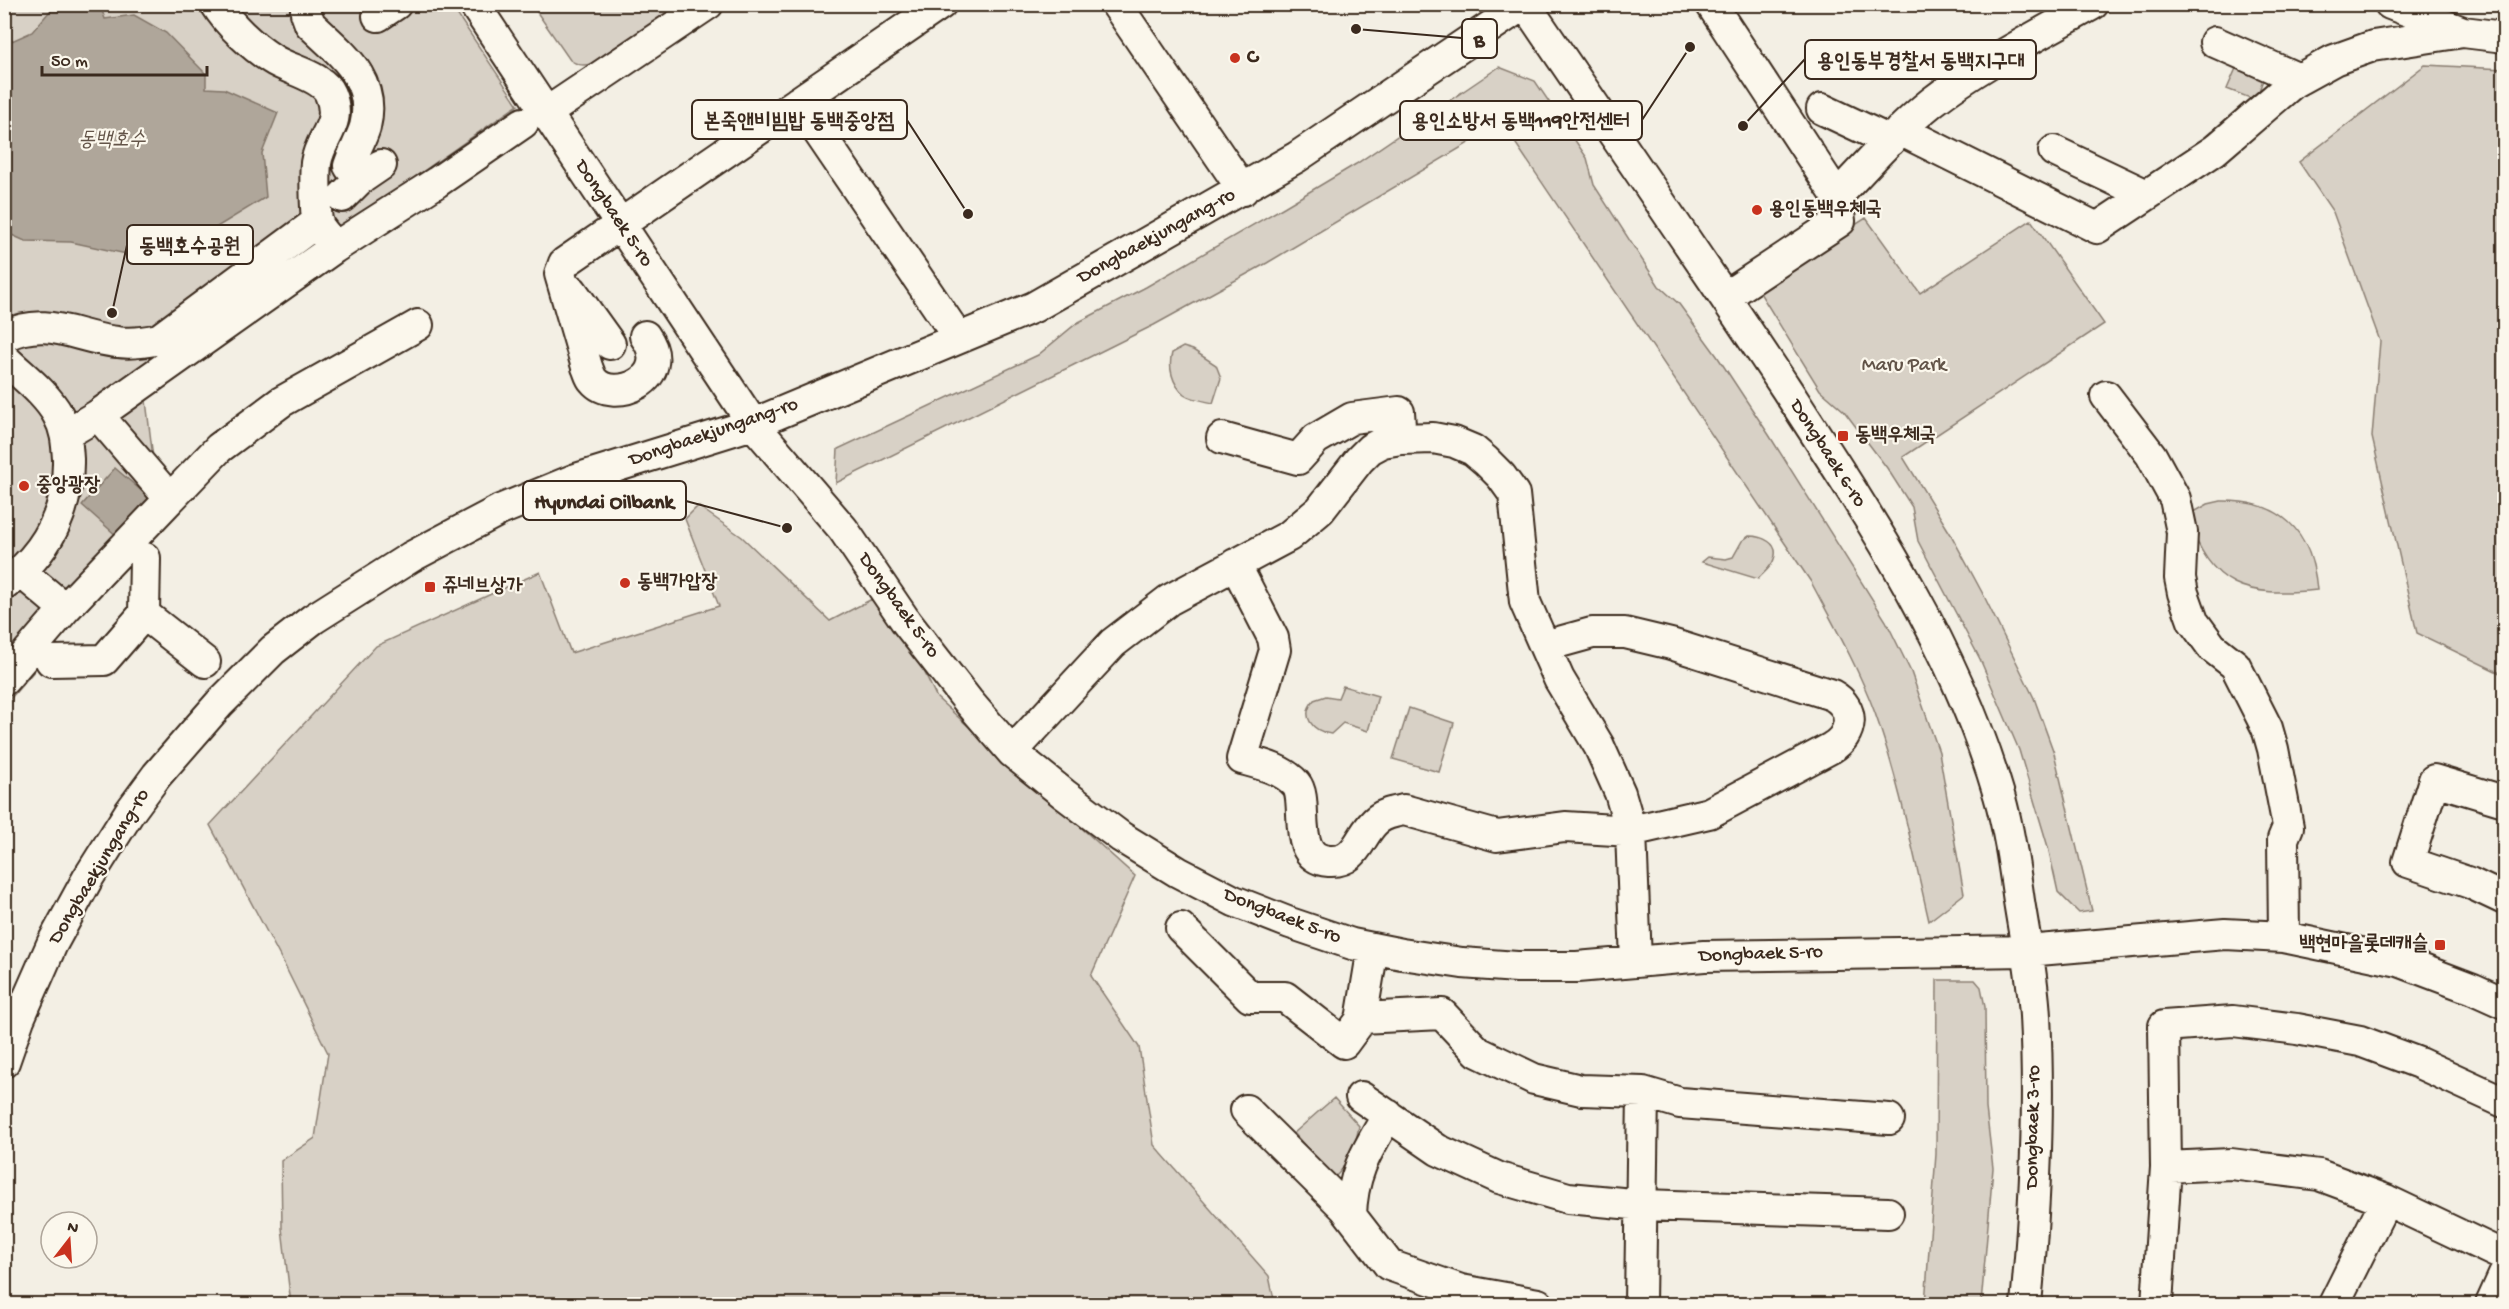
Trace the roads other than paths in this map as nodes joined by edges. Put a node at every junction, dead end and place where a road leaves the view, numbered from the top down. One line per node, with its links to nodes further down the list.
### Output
1 (216, 4): 24 (street)
2 (306, 4): 20 (street)
3 (474, 4): 17 (street, Dongbaek 5-ro)
4 (708, 4): 17 (street)
5 (941, 4): 15 (street)
6 (1116, 4): 21 (street)
7 (1524, 4): 21 (street, Dongbaekjungang-ro); 28 (street, Dongbaek 6-ro)
8 (1711, 4): 23 (street)
9 (2093, 4): 18 (street)
10 (2390, 4): 11 (street)
11 (2463, 32): 12 (street); 14 (street)
12 (2505, 37)
13 (2215, 42): 14 (street)
14 (2299, 79): 22 (street)
15 (798, 102): 25 (street); 32 (street)
16 (1822, 109): 18 (street)
17 (534, 118): 25 (street, Dongbaek 5-ro); 26 (street)
18 (1895, 135): 22 (street); 23 (street)
19 (2054, 151): 22 (street)
20 (361, 181)
21 (1243, 189): 32 (street, Dongbaekjungang-ro)
22 (2147, 195)
23 (1837, 196): 28 (street)
24 (317, 222): 26 (street); 30 (street)
25 (619, 223): 27 (street); 37 (street, Dongbaek 5-ro)
26 (334, 248): 36 (street)
27 (560, 273): 31 (street); 33 (street)
28 (1725, 297): 56 (street, Dongbaek 6-ro)
29 (418, 326): 41 (street)
30 (4, 336)
31 (645, 336)
32 (958, 337): 37 (street, Dongbaekjungang-ro)
33 (610, 344)
34 (4, 358): 38 (street)
35 (2106, 396): 54 (street)
36 (98, 415): 38 (street); 41 (street)
37 (753, 423): 49 (street, Dongbaek 5-ro); 60 (street, Dongbaekjungang-ro)
38 (66, 434): 43 (street)
39 (1222, 438): 40 (street)
40 (1401, 439): 42 (street); 46 (street)
41 (170, 499): 44 (street)
42 (1235, 564): 49 (street); 51 (street)
43 (13, 578): 44 (street)
44 (65, 609): 48 (street)
45 (144, 615): 45 (street); 47 (street)
46 (1545, 646): 51 (street); 51 (street)
47 (206, 662)
48 (4, 680)
49 (1012, 752): 55 (street, Dongbaek 5-ro)
50 (2505, 801): 52 (street)
51 (1631, 831): 57 (street)
52 (2505, 899)
53 (1181, 928): 59 (street)
54 (2284, 936): 56 (street, Dongbaek 5-ro); 58 (street, Dongbaek 5-ro)
55 (1373, 948): 57 (street, Dongbaek 5-ro); 59 (street)
56 (2027, 951): 57 (street, Dongbaek 5-ro); 76 (street, Dongbaek 3-ro)
57 (1636, 962)
58 (2505, 1003)
59 (1361, 1018): 61 (street)
60 (4, 1062)
61 (1643, 1092): 66 (street); 69 (street)
62 (1361, 1097): 65 (street)
63 (2505, 1102): 67 (street)
64 (1246, 1110): 71 (street)
65 (1388, 1115): 69 (street); 71 (street)
66 (1889, 1119)
67 (2166, 1167): 68 (street); 77 (street)
68 (2386, 1200): 72 (street); 78 (street)
69 (1643, 1205): 70 (street); 75 (street)
70 (1888, 1212)
71 (1351, 1216): 74 (street)
72 (2505, 1256)
73 (2505, 1275): 79 (street)
74 (1538, 1305)
75 (1641, 1305)
76 (2026, 1305)
77 (2157, 1305)
78 (2334, 1305)
79 (2491, 1305)

